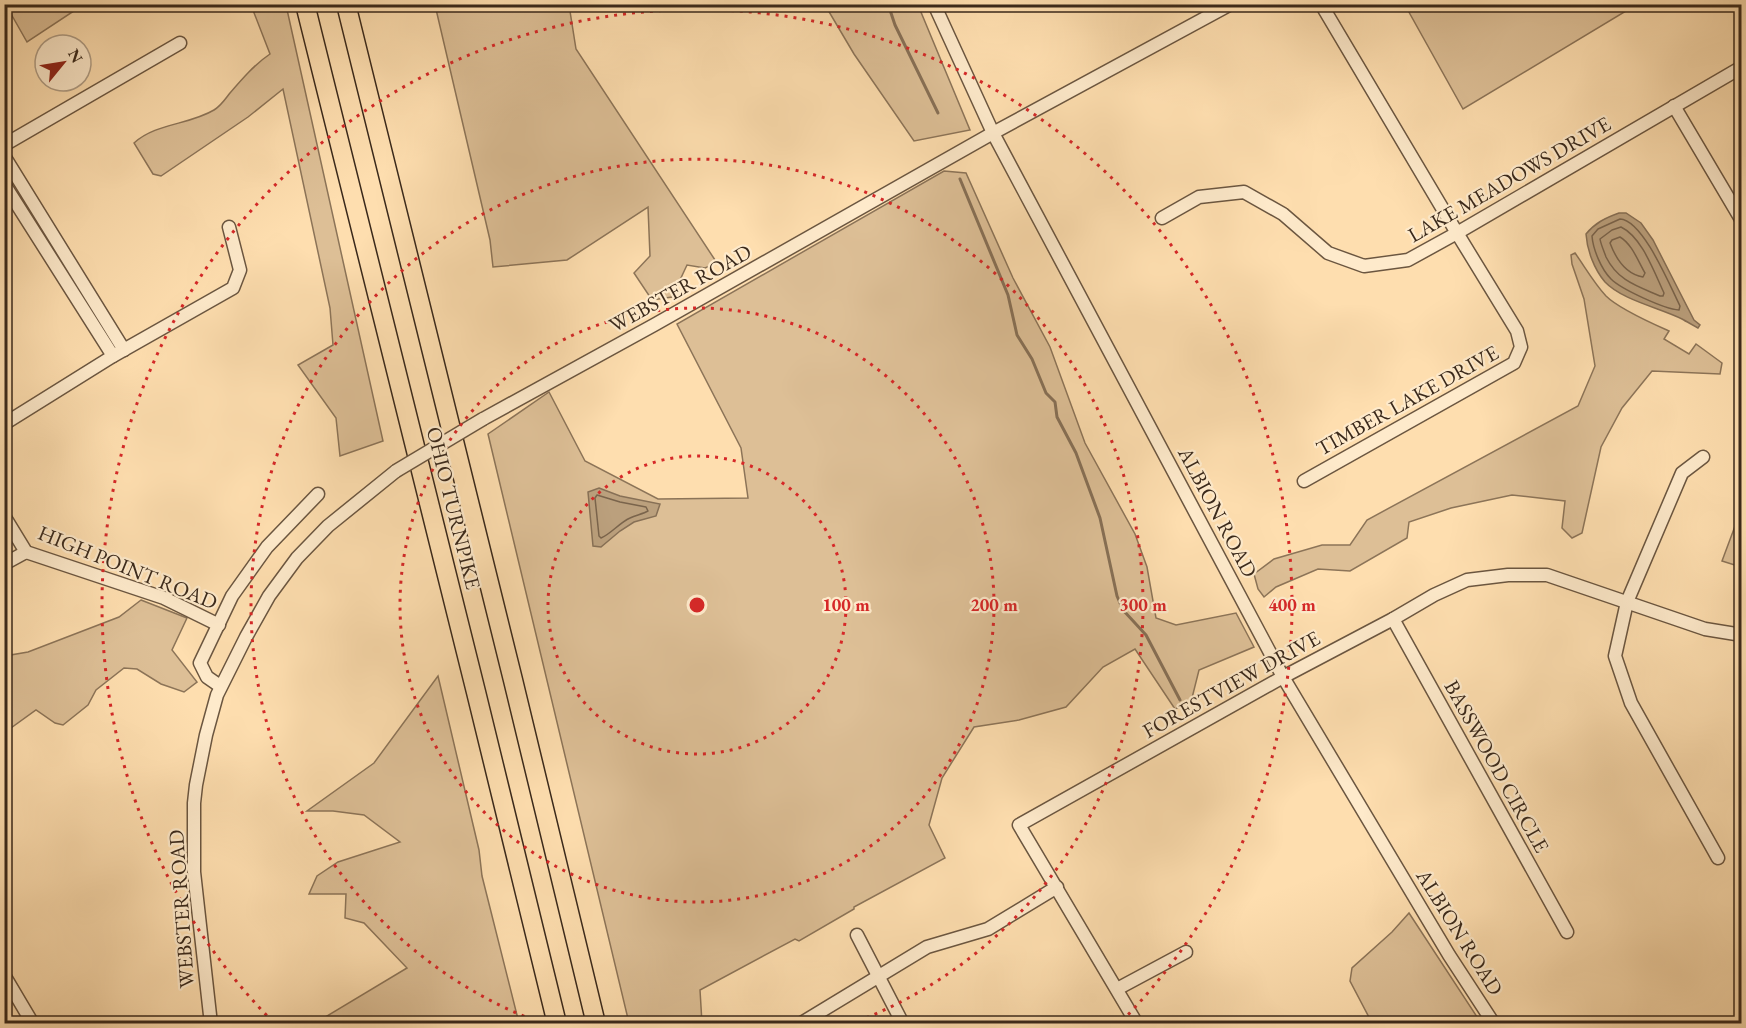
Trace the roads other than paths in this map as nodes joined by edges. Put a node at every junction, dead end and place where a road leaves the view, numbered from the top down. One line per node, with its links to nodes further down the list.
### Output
1 (305, 4): 42 (highway, OHIO TURNPIKE)
2 (346, 4): 43 (highway, OHIO TURNPIKE)
3 (934, 4): 9 (street, ALBION ROAD)
4 (1232, 4): 9 (street, WEBSTER ROAD)
5 (1321, 4): 16 (street, TIMBER LAKE DRIVE)
6 (180, 43): 10 (street)
7 (1742, 67): 8 (street, LAKE MEADOWS DRIVE)
8 (1674, 106): 14 (street); 16 (street, LAKE MEADOWS DRIVE)
9 (993, 133): 30 (street, ALBION ROAD); 31 (street, WEBSTER ROAD, bridge)
10 (4, 145)
11 (4, 156): 17 (street)
12 (4, 184): 18 (street)
13 (1162, 218): 16 (street, LAKE MEADOWS DRIVE)
14 (1742, 220)
15 (229, 227): 17 (street)
16 (1457, 233): 21 (street, TIMBER LAKE DRIVE)
17 (124, 350): 18 (street)
18 (112, 356): 19 (street)
19 (4, 424)
20 (1703, 457): 26 (street)
21 (1304, 481)
22 (318, 494): 28 (street)
23 (4, 516): 24 (street, HIGH POINT ROAD)
24 (26, 552): 25 (street); 28 (street, HIGH POINT ROAD)
25 (4, 564)
26 (1627, 602): 27 (street, FORESTVIEW DRIVE); 29 (street, FORESTVIEW DRIVE); 32 (street)
27 (1393, 620): 30 (street, FORESTVIEW DRIVE); 34 (street, BASSWOOD CIRCLE)
28 (219, 625): 31 (street)
29 (1742, 635)
30 (1283, 676): 33 (street, FORESTVIEW DRIVE); 47 (street, ALBION ROAD)
31 (220, 686): 41 (street, WEBSTER ROAD)
32 (1718, 858)
33 (1057, 887): 38 (street); 39 (street)
34 (1567, 932)
35 (857, 935): 38 (street)
36 (1186, 952): 39 (street)
37 (4, 975): 40 (street)
38 (879, 977): 44 (street); 45 (street)
39 (1117, 989): 46 (street)
40 (33, 1023)
41 (211, 1023)
42 (557, 1023)
43 (596, 1023)
44 (800, 1023)
45 (903, 1023)
46 (1137, 1023)
47 (1494, 1023)

